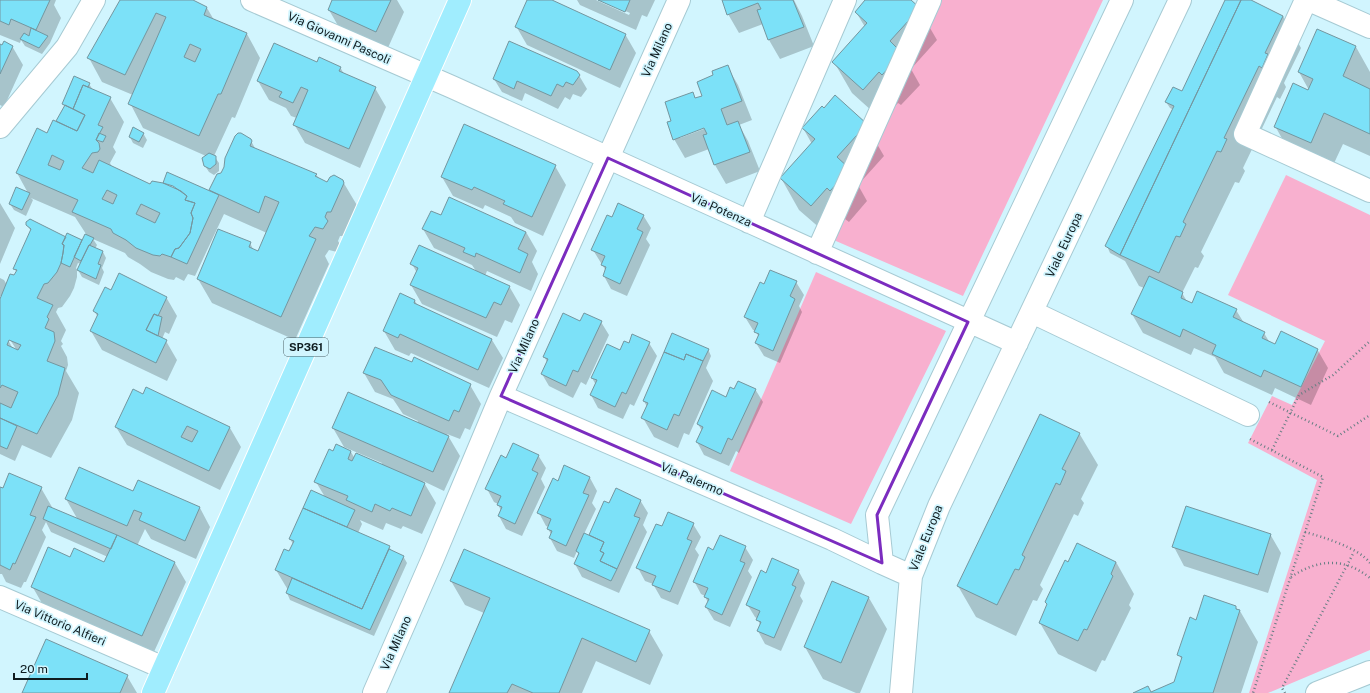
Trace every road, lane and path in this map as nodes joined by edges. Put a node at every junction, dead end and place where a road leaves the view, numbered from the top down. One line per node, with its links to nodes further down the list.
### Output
1 (94, 0): 12 (street)
2 (252, 0): 11 (street, Via Giovanni Pascoli)
3 (460, 0): 11 (main road, SP361)
4 (679, 0): 13 (street, Via Milano)
5 (845, 0): 15 (street)
6 (930, 0): 16 (street)
7 (1122, 0): 18 (street)
8 (1180, 0): 17 (street, Viale Europa)
9 (1308, 0): 10 (street); 14 (street)
10 (1370, 27)
11 (426, 76): 13 (street, Via Potenza); 35 (main road, SP361)
12 (0, 127)
13 (608, 158): 15 (street, Via Potenza); 21 (street, Via Milano)
14 (1370, 190)
15 (749, 222): 16 (street, Via Potenza)
16 (817, 253): 18 (street, Via Potenza)
17 (1032, 312): 20 (street, Viale Europa); 24 (street)
18 (968, 322): 20 (street, Via Potenza); 28 (street)
19 (1370, 341): 23 (path)
20 (1017, 343): 31 (street, Viale Europa)
21 (501, 396): 28 (street, Via Palermo); 38 (street, Via Milano)
22 (1267, 401): 23 (path)
23 (1290, 413): 25 (path); 26 (path)
24 (1248, 415)
25 (1370, 415)
26 (1305, 532): 27 (path); 32 (path)
27 (1354, 552): 29 (path); 30 (path)
28 (882, 563): 31 (street, Viale Europa)
29 (1370, 563)
30 (1347, 564): 32 (path); 33 (path); 41 (path)
31 (911, 576): 39 (street)
32 (1291, 577): 40 (path)
33 (1370, 578)
34 (0, 597): 35 (street, Via Vittorio Alfieri)
35 (164, 668): 37 (main road, SP361)
36 (1370, 672): 42 (street)
37 (153, 693)
38 (374, 693)
39 (902, 693)
40 (1253, 693)
41 (1284, 693)
42 (1317, 693)

